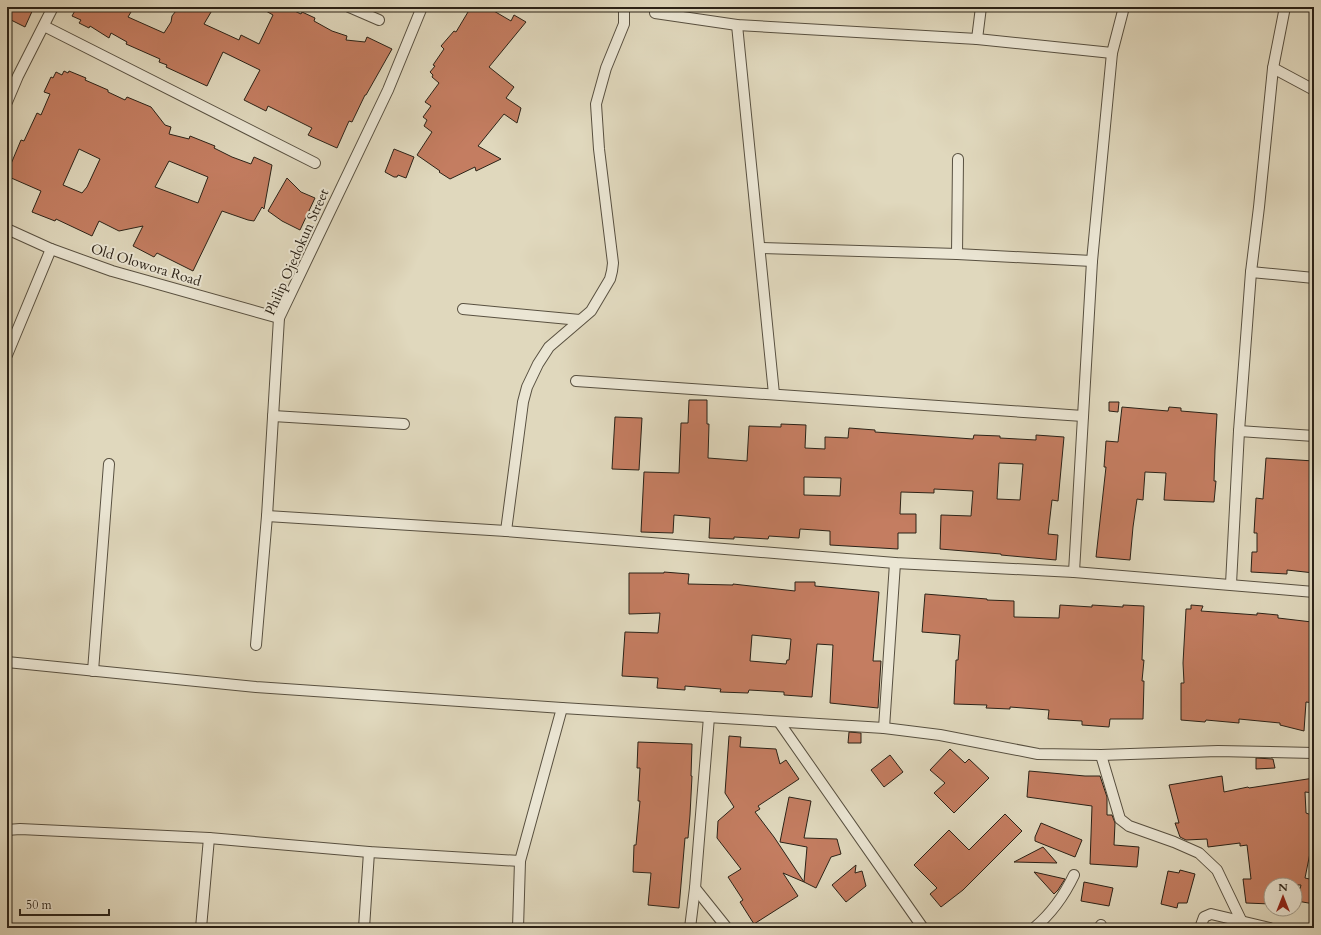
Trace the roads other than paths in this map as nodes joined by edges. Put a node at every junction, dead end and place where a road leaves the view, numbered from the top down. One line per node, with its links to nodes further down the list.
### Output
1 (53, 7): 11 (street)
2 (349, 7): 9 (street)
3 (422, 7): 27 (street, Philip Ojedokun Street)
4 (624, 7): 28 (street)
5 (981, 7): 12 (street)
6 (1124, 7): 13 (street)
7 (1285, 7): 14 (street)
8 (656, 13): 10 (street)
9 (379, 20)
10 (737, 25): 12 (street); 20 (street)
11 (44, 26): 16 (street); 18 (street)
12 (977, 39): 13 (street)
13 (1112, 53): 23 (street)
14 (1273, 68): 15 (street); 24 (street)
15 (1314, 90)
16 (7, 102)
17 (958, 159): 22 (street)
18 (315, 163)
19 (7, 229): 21 (street, Old Olowora Road)
20 (760, 248): 22 (street); 31 (street)
21 (51, 249): 27 (street, Old Olowora Road); 29 (street)
22 (957, 254): 23 (street)
23 (1092, 261): 33 (street)
24 (1251, 272): 25 (street); 35 (street)
25 (1314, 278)
26 (463, 309): 28 (street)
27 (279, 318): 32 (street, Philip Ojedokun Street)
28 (580, 320): 39 (street)
29 (7, 355)
30 (576, 381): 31 (street)
31 (774, 394): 33 (street)
32 (273, 416): 34 (street); 38 (street, Philip Ojedokun Street)
33 (1083, 416): 41 (street)
34 (404, 424)
35 (1239, 431): 36 (street); 42 (street)
36 (1314, 436)
37 (109, 464): 46 (street)
38 (267, 516): 39 (street); 44 (street, Philip Ojedokun Street)
39 (506, 531): 40 (street)
40 (895, 563): 41 (street); 50 (street)
41 (1074, 572): 42 (street)
42 (1231, 584): 43 (street)
43 (1314, 592)
44 (256, 645)
45 (7, 662): 46 (street)
46 (93, 671): 47 (street)
47 (562, 708): 48 (street); 56 (street)
48 (709, 717): 49 (street); 58 (street)
49 (779, 722): 50 (street); 65 (street)
50 (884, 728): 52 (street)
51 (1314, 753): 52 (street)
52 (1102, 756): 59 (street)
53 (7, 830): 54 (street)
54 (209, 838): 55 (street); 60 (street)
55 (369, 852): 56 (street); 61 (street)
56 (520, 861): 62 (street)
57 (1074, 875): 66 (street)
58 (695, 888): 63 (street); 64 (street)
59 (1241, 920): 67 (street); 68 (street)
60 (201, 928)
61 (364, 928)
62 (518, 928)
63 (690, 928)
64 (727, 928)
65 (923, 928)
66 (1034, 928)
67 (1200, 928)
68 (1270, 928)

